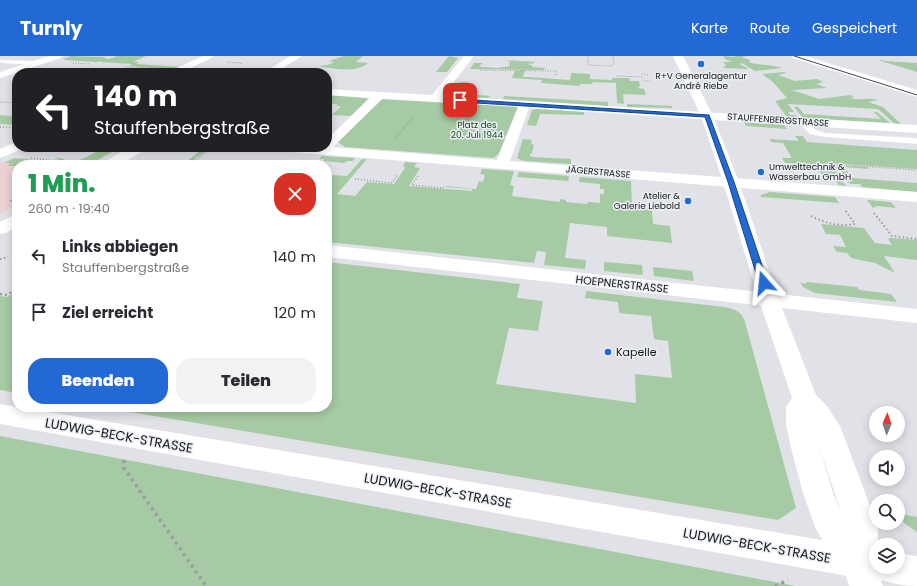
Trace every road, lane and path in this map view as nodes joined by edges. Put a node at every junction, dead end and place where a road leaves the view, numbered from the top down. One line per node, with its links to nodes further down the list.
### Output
1 (58, 56): 10 (street)
2 (210, 56): 16 (street)
3 (296, 56): 17 (street)
4 (469, 56): 31 (street)
5 (588, 56): 11 (path)
6 (678, 56): 38 (street)
7 (796, 56): 29 (street)
8 (613, 57): 11 (path)
9 (2, 60): 10 (lane)
10 (38, 63): 14 (street)
11 (613, 63): 12 (path)
12 (618, 64)
13 (126, 67): 15 (path)
14 (22, 68)
15 (139, 68)
16 (184, 68)
17 (276, 68)
18 (474, 70): 22 (path)
19 (12, 71): 21 (street)
20 (642, 74): 23 (path)
21 (0, 75)
22 (554, 75)
23 (649, 75)
24 (616, 76): 25 (path)
25 (643, 77)
26 (644, 81): 27 (path)
27 (651, 81)
28 (332, 92): 30 (street, STAUFFENBERGSTRASSE)
29 (917, 94)
30 (380, 95): 31 (street, STAUFFENBERGSTRASSE); 44 (street)
31 (435, 99): 36 (street, STAUFFENBERGSTRASSE)
32 (0, 102): 34 (path)
33 (12, 102): 34 (path)
34 (9, 103): 35 (path)
35 (12, 103)
36 (525, 104): 38 (street, STAUFFENBERGSTRASSE); 55 (street)
37 (416, 113): 45 (path)
38 (707, 116): 40 (street, STAUFFENBERGSTRASSE); 63 (street)
39 (468, 117): 47 (path)
40 (803, 122): 43 (street, STAUFFENBERGSTRASSE); 46 (lane)
41 (0, 126): 42 (path)
42 (12, 127)
43 (917, 129)
44 (332, 141)
45 (394, 141)
46 (917, 141)
47 (457, 144)
48 (12, 148): 52 (street)
49 (332, 149): 55 (street, JÄGERSTRASSE)
50 (131, 152): 53 (street)
51 (207, 152): 54 (path)
52 (0, 154)
53 (118, 160)
54 (199, 160)
55 (502, 164): 63 (street, JÄGERSTRASSE)
56 (869, 166): 57 (path); 58 (path); 61 (path)
57 (872, 169)
58 (917, 170)
59 (399, 173): 62 (path)
60 (418, 174): 64 (path)
61 (842, 175)
62 (355, 179)
63 (731, 182): 65 (street, JÄGERSTRASSE); 77 (street)
64 (444, 186)
65 (917, 197)
66 (844, 208): 68 (path)
67 (872, 211): 71 (path)
68 (811, 216)
69 (12, 222): 70 (street)
70 (0, 229)
71 (917, 239)
72 (332, 253): 77 (street, HOEPNERSTRASSE)
73 (8, 257): 74 (path)
74 (0, 259)
75 (12, 292): 76 (path)
76 (0, 294)
77 (769, 300): 78 (street, HOEPNERSTRASSE); 81 (street)
78 (917, 316)
79 (0, 414): 82 (street, LUDWIG-BECK-STRASSE)
80 (124, 455): 86 (path)
81 (869, 563)
82 (869, 569)
83 (905, 571): 84 (street, LUDWIG-BECK-STRASSE)
84 (917, 572)
85 (791, 579): 87 (path)
86 (206, 586)
87 (775, 586)

